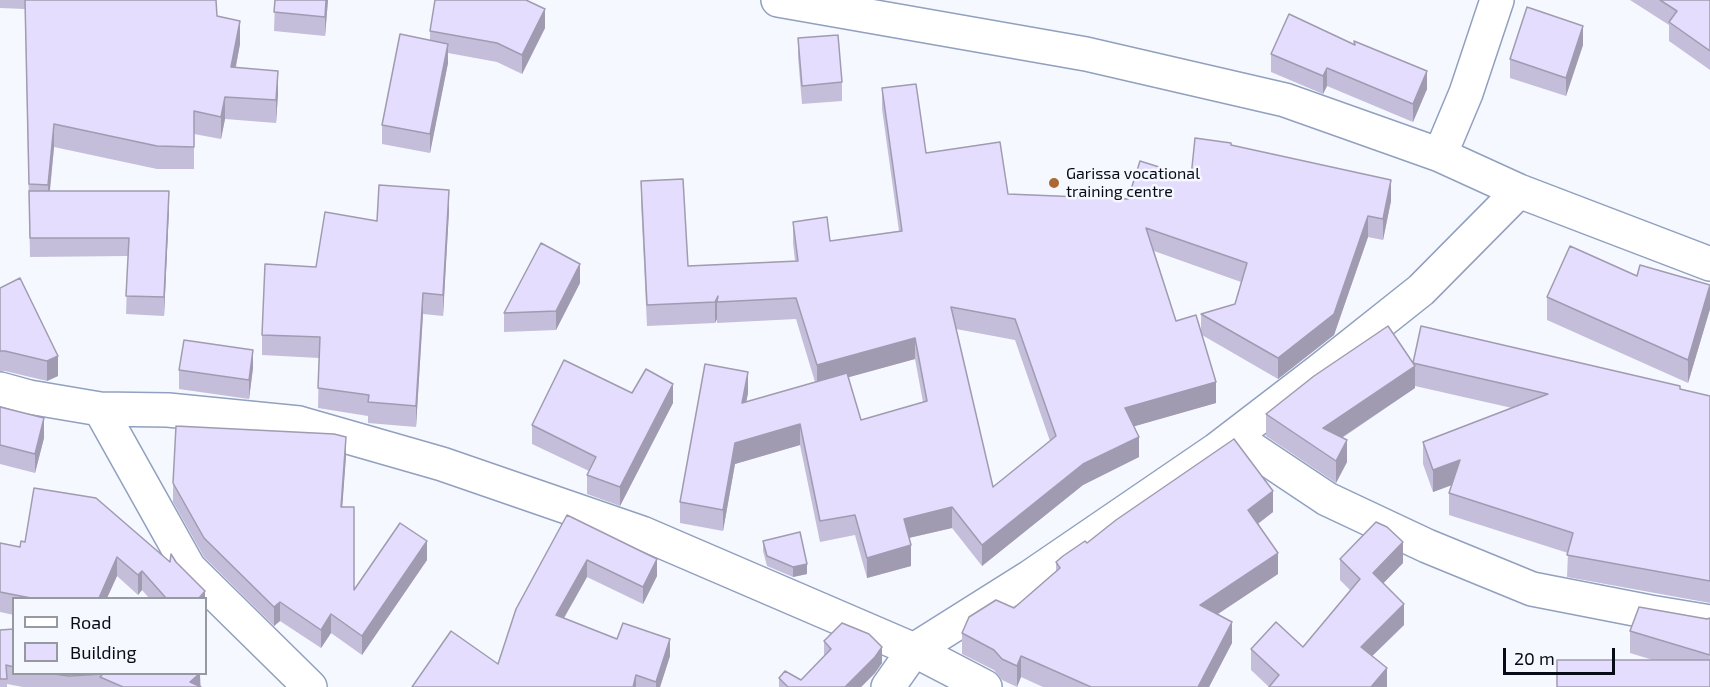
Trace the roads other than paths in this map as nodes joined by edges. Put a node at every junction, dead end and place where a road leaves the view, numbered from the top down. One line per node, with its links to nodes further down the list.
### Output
1 (778, 0): 3 (street)
2 (1497, 0): 3 (street)
3 (1440, 155): 4 (street)
4 (1519, 191): 5 (street); 8 (street)
5 (1710, 264)
6 (0, 389): 7 (street)
7 (100, 410): 10 (street); 11 (street)
8 (1234, 437): 9 (street); 10 (street)
9 (1710, 622)
10 (914, 650): 12 (street); 13 (street)
11 (310, 687)
12 (888, 687)
13 (985, 687)

